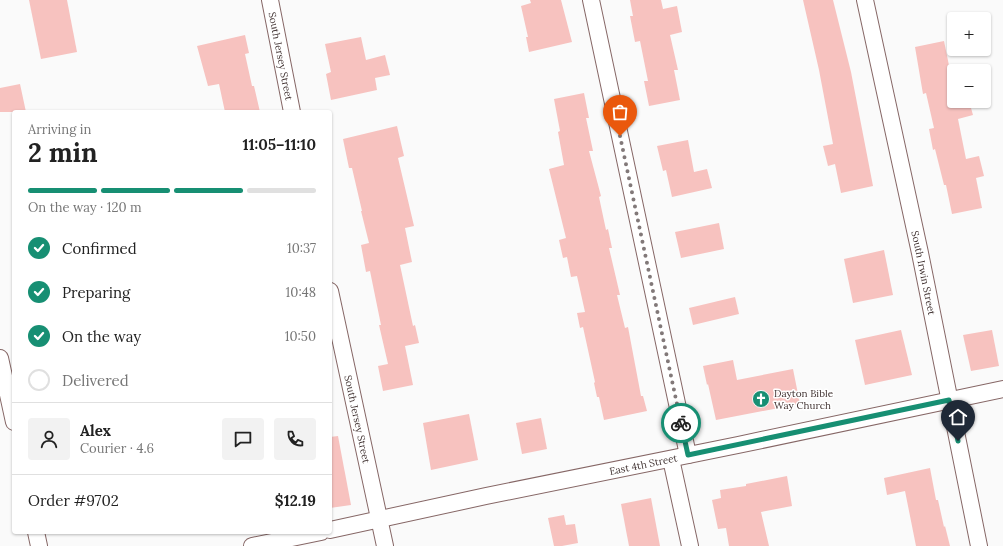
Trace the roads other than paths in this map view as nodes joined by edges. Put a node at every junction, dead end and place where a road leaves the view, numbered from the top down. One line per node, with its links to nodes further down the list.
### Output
1 (270, 0): 4 (street, South Jersey Street)
2 (591, 0): 10 (street)
3 (865, 0): 8 (street, South Irwin Street)
4 (292, 110)
5 (332, 301): 12 (street, South Jersey Street)
6 (0, 358): 9 (street)
7 (1003, 389): 8 (street, East 4th Street)
8 (949, 400): 10 (street, East 4th Street); 20 (street, South Irwin Street)
9 (12, 413)
10 (688, 455): 11 (street, East 4th Street)
11 (671, 458): 12 (street, East 4th Street); 19 (street)
12 (380, 520): 13 (street, East 4th Street); 18 (street, South Jersey Street)
13 (332, 530)
14 (36, 534): 16 (street)
15 (311, 534): 17 (street)
16 (39, 546)
17 (252, 546)
18 (385, 546)
19 (690, 546)
20 (979, 546)

